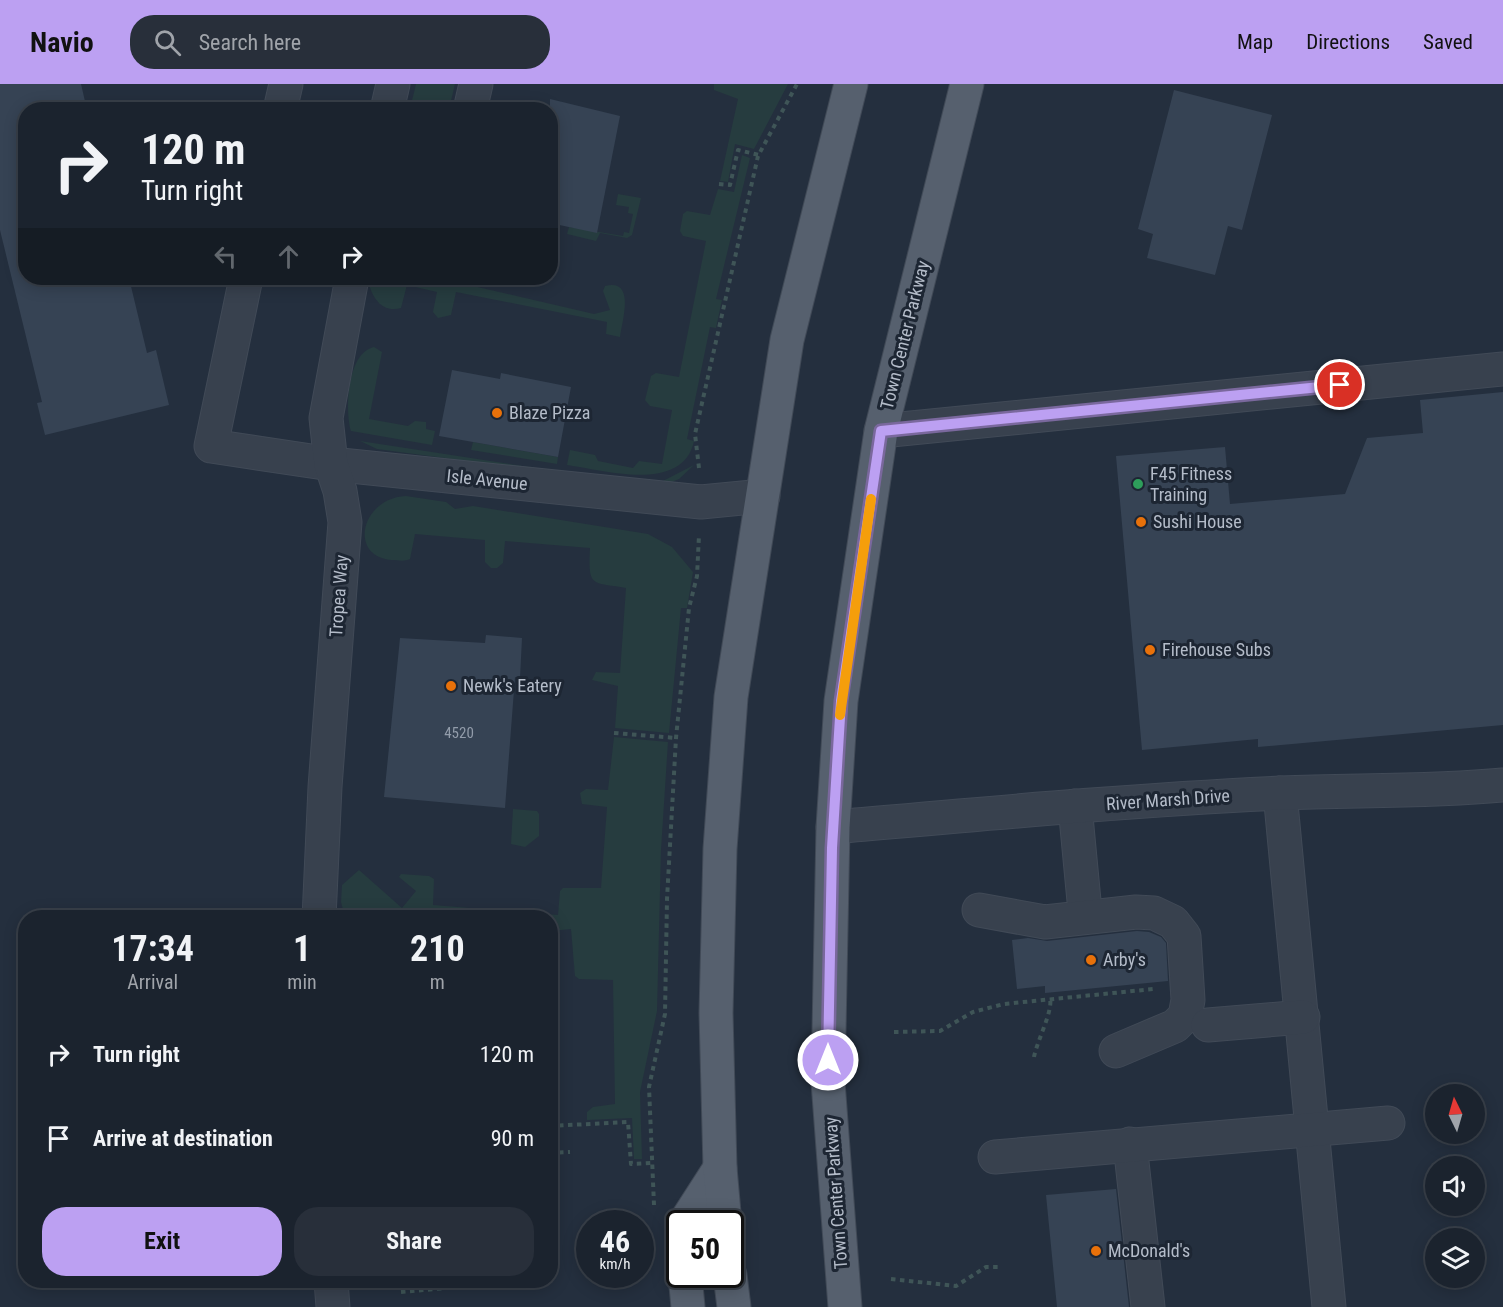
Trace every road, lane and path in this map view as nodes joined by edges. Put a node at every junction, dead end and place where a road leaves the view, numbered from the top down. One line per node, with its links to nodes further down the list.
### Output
1 (286, 84): 7 (street)
2 (393, 84): 8 (street)
3 (476, 84): 9 (street)
4 (797, 84): 10 (path)
5 (851, 84): 18 (main road)
6 (967, 84): 15 (main road, Town Center Parkway)
7 (282, 102)
8 (389, 102)
9 (472, 102)
10 (759, 155): 11 (path); 16 (path)
11 (718, 184)
12 (245, 285): 17 (street, Isle Avenue)
13 (351, 285): 17 (street, Tropea Way)
14 (1503, 369): 15 (street)
15 (881, 431): 25 (main road, Town Center Parkway)
16 (699, 462)
17 (331, 464): 18 (street, Isle Avenue); 27 (street, Tropea Way)
18 (763, 496): 44 (main road)
19 (697, 576): 21 (path)
20 (614, 733): 21 (path)
21 (676, 738): 43 (path)
22 (1503, 785): 23 (street, River Marsh Drive)
23 (1280, 793): 24 (street, River Marsh Drive); 31 (street)
24 (1075, 806): 25 (street, River Marsh Drive); 26 (street)
25 (833, 827): 58 (main road, Town Center Parkway)
26 (1084, 901)
27 (319, 910)
28 (980, 910): 34 (street)
29 (1159, 988): 30 (path)
30 (1050, 999): 33 (path); 35 (path)
31 (1302, 1017): 32 (street); 38 (street)
32 (1208, 1024)
33 (894, 1032)
34 (1116, 1051)
35 (1034, 1057)
36 (1388, 1123): 38 (street)
37 (558, 1126): 43 (path)
38 (1313, 1131): 39 (street); 60 (street)
39 (1130, 1144): 42 (street); 59 (street)
40 (570, 1152): 41 (path)
41 (558, 1153)
42 (995, 1157)
43 (652, 1163): 45 (path)
44 (720, 1168): 46 (main road); 47 (main road)
45 (654, 1210)
46 (693, 1210)
47 (724, 1210)
48 (1002, 1267): 49 (path)
49 (891, 1279)
50 (332, 1288): 55 (street)
51 (454, 1288): 54 (path)
52 (686, 1288): 56 (main road)
53 (732, 1288): 57 (main road)
54 (401, 1293)
55 (333, 1307)
56 (688, 1307)
57 (734, 1307)
58 (845, 1307)
59 (1148, 1307)
60 (1329, 1307)

